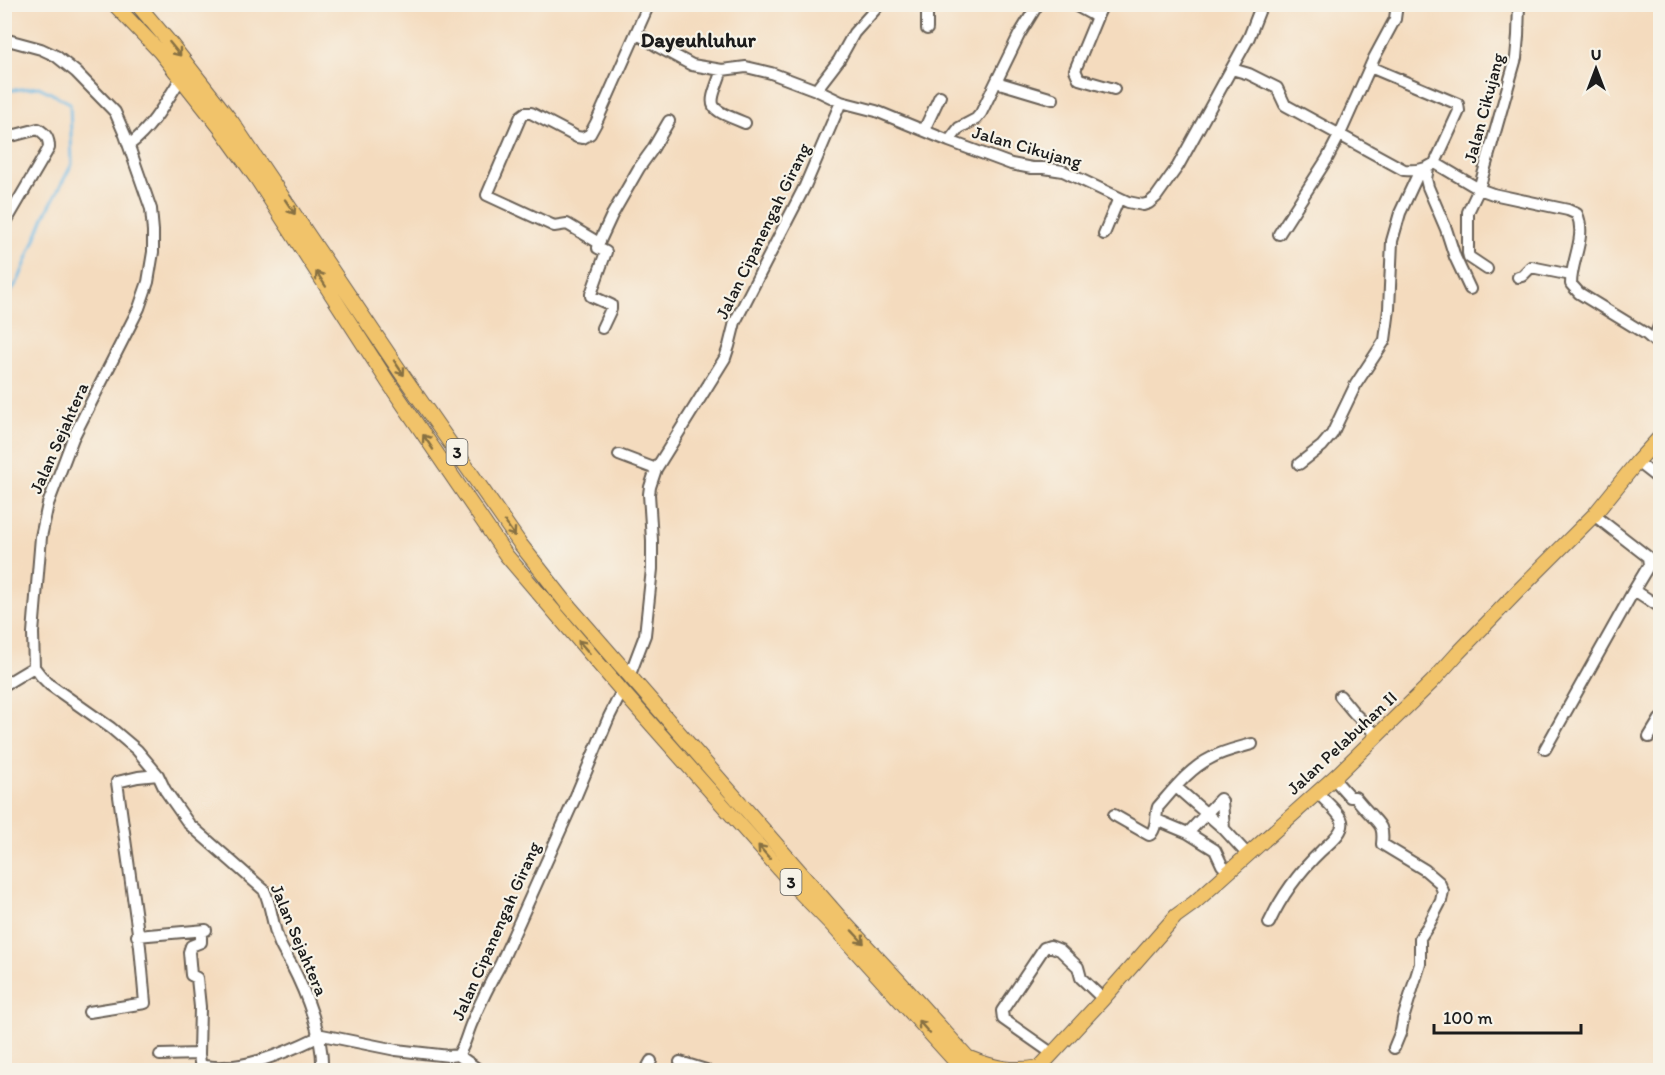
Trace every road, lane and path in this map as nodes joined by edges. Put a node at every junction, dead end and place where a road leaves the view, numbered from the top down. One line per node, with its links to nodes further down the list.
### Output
1 (114, 4): 19 (main road, 3)
2 (137, 4): 28 (main road, 3, one-way to 28)
3 (649, 4): 14 (street)
4 (880, 4): 22 (street)
5 (927, 4): 13 (street)
6 (1038, 4): 20 (street)
7 (1073, 4): 12 (street)
8 (1102, 4): 12 (street)
9 (1262, 4): 17 (street, Jalan Cikujang)
10 (1397, 4): 16 (street)
11 (1519, 4): 35 (street, Jalan Cikujang)
12 (1097, 17): 21 (street)
13 (927, 29)
14 (636, 33): 18 (street, Jalan Cikujang); 40 (street)
15 (4, 39): 33 (street, Jalan Sejahtera)
16 (1371, 67): 30 (street); 34 (street)
17 (1232, 69): 30 (street); 36 (street, Jalan Cikujang)
18 (722, 70): 22 (street, Jalan Cikujang); 27 (street)
19 (181, 78): 28 (main road, 3); 33 (street)
20 (996, 82): 24 (street); 32 (street)
21 (1114, 89)
22 (816, 90): 25 (street, Jalan Cikujang)
23 (940, 96): 29 (street)
24 (1053, 99)
25 (841, 102): 29 (street, Jalan Cikujang); 52 (street, Jalan Cipanengah Girang)
26 (669, 121): 40 (street)
27 (745, 123)
28 (227, 125): 58 (main road, 3, one-way to 58); 60 (main road, 3, one-way to 28)
29 (924, 130): 32 (street, Jalan Cikujang)
30 (1341, 134): 34 (street); 39 (street)
31 (4, 138): 37 (street)
32 (949, 141): 36 (street, Jalan Cikujang)
33 (129, 146): 57 (street, Jalan Sejahtera)
34 (1428, 167): 35 (street); 44 (street); 51 (street)
35 (1479, 189): 41 (street); 42 (street, Jalan Cikujang)
36 (1119, 198): 38 (street)
37 (4, 225)
38 (1104, 234)
39 (1279, 234)
40 (599, 243): 46 (street)
41 (1487, 269)
42 (1571, 275): 43 (street); 47 (street)
43 (1518, 277)
44 (1470, 289)
45 (1660, 322): 47 (street)
46 (602, 328)
47 (1657, 343)
48 (1660, 437): 50 (main road, Jalan Pelabuhan II)
49 (619, 455): 52 (street)
50 (1637, 462): 53 (street); 54 (main road, Jalan Pelabuhan II)
51 (1299, 464)
52 (656, 469): 58 (street, Jalan Cipanengah Girang)
53 (1660, 480)
54 (1594, 515): 55 (street); 63 (main road, Jalan Pelabuhan II)
55 (1634, 590): 56 (street); 66 (street)
56 (1660, 607)
57 (34, 667): 59 (street); 67 (street, Jalan Sejahtera)
58 (629, 677): 78 (main road, 3)
59 (4, 685)
60 (622, 691): 78 (main road, 3, one-way to 60); 86 (street, Jalan Cipanengah Girang)
61 (1340, 696): 63 (street)
62 (1660, 719): 64 (street)
63 (1377, 735): 68 (main road, Jalan Pelabuhan II)
64 (1649, 737)
65 (1252, 744): 69 (street)
66 (1545, 749)
67 (158, 775): 80 (street); 83 (street, Jalan Sejahtera)
68 (1333, 778): 70 (main road, Jalan Pelabuhan II); 84 (street)
69 (1176, 787): 71 (street); 73 (street)
70 (1317, 792): 76 (main road, Jalan Pelabuhan II); 79 (street)
71 (1206, 814): 74 (street); 74 (street); 75 (street)
72 (1114, 815): 73 (street)
73 (1157, 820): 75 (street)
74 (1224, 828): 76 (street)
75 (1188, 833): 77 (street)
76 (1247, 854): 77 (main road, Jalan Pelabuhan II)
77 (1229, 872): 81 (main road, Jalan Pelabuhan II)
78 (800, 883): 90 (main road, 3)
79 (1269, 923)
80 (137, 936): 82 (street); 85 (street)
81 (1103, 999): 87 (main road, Jalan Pelabuhan II); 87 (street)
82 (88, 1012)
83 (318, 1036): 85 (street); 86 (street); 92 (street, Jalan Sejahtera)
84 (1394, 1048)
85 (199, 1054): 88 (street)
86 (458, 1054): 93 (street)
87 (1053, 1054): 91 (main road, Jalan Pelabuhan II)
88 (160, 1055)
89 (680, 1062): 94 (street)
90 (962, 1066): 91 (main road); 95 (main road, 3)
91 (1040, 1069)
92 (322, 1071)
93 (479, 1071)
94 (706, 1071)
95 (979, 1071)

